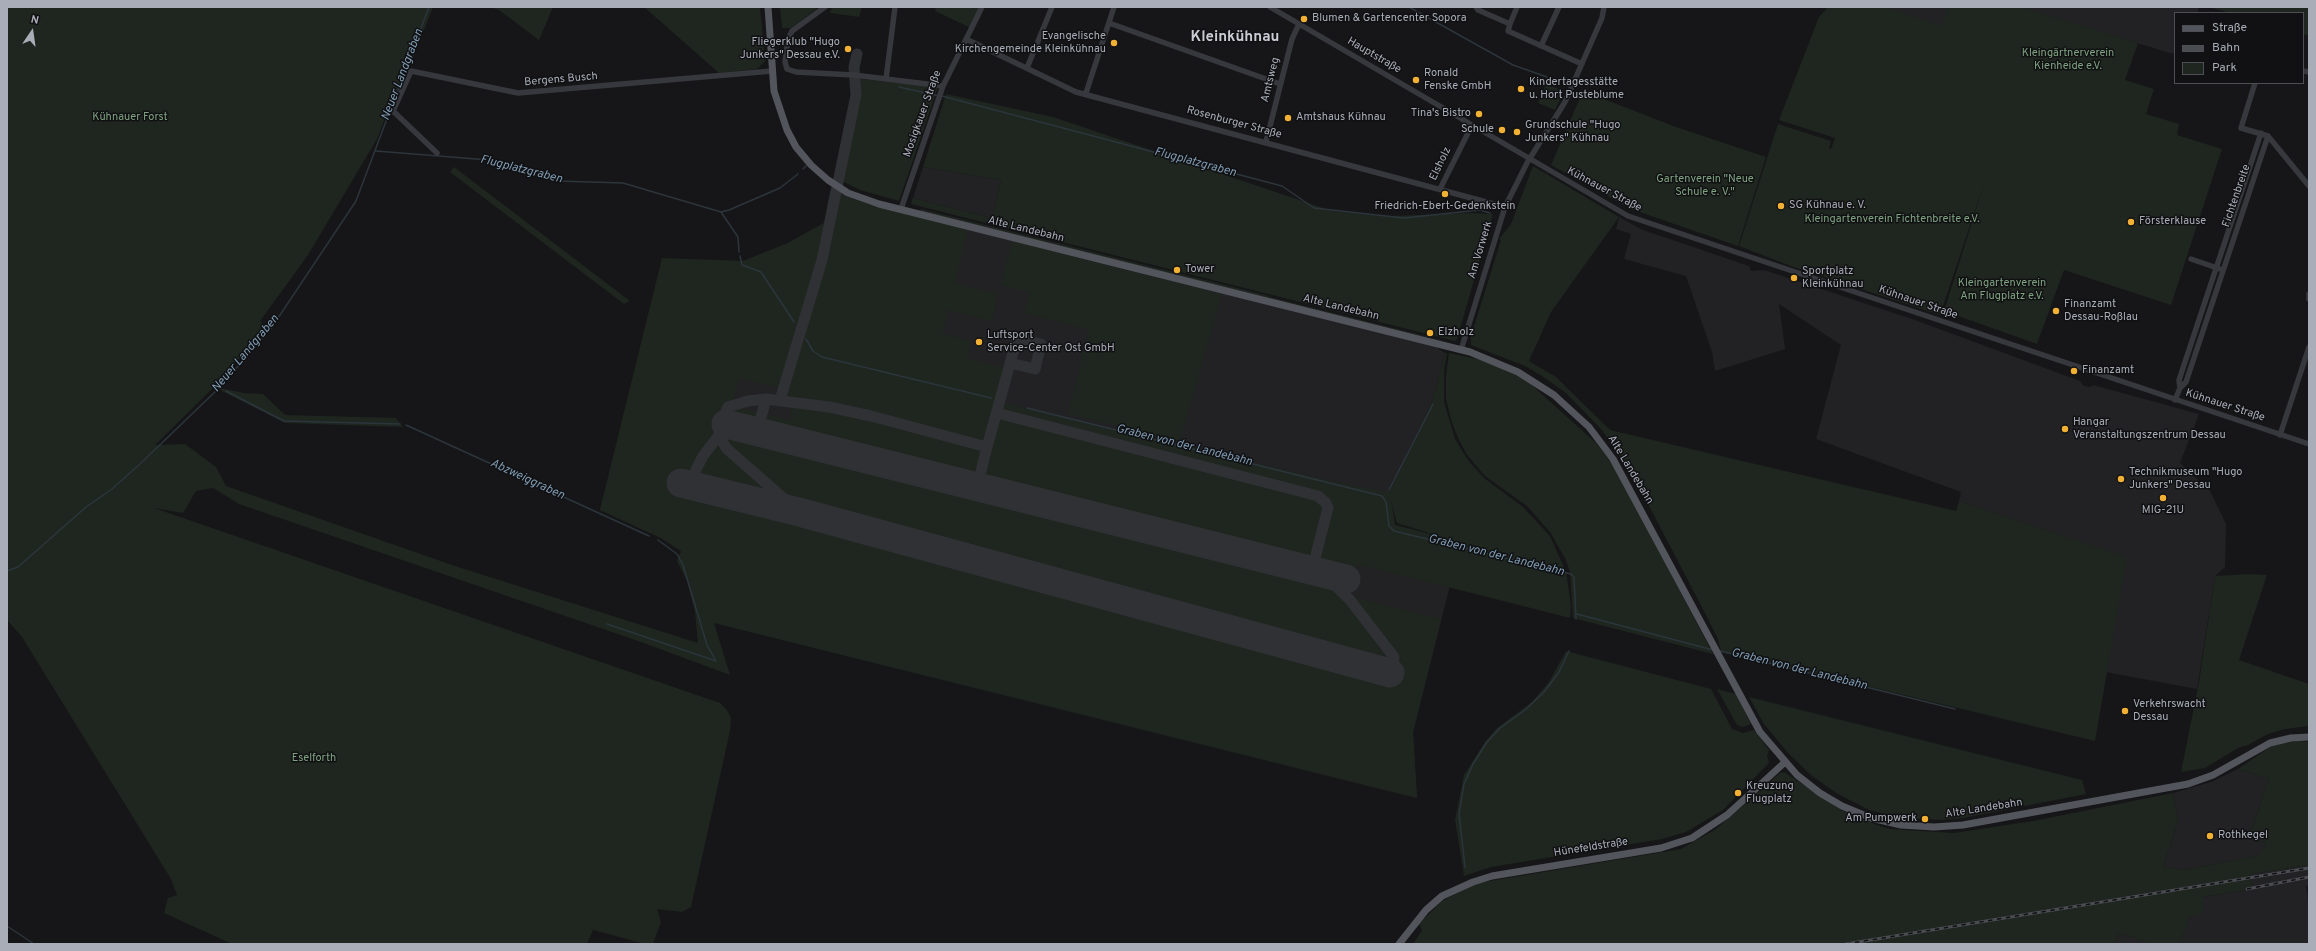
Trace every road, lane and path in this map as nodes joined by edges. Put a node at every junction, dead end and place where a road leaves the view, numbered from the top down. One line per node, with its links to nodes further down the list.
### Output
1 (768, 7): 19 (main road, Alte Landebahn)
2 (825, 7): 20 (street)
3 (895, 7): 20 (street)
4 (982, 7): 15 (street, Mosigkauer Straße)
5 (1052, 7): 18 (street)
6 (1114, 7): 12 (street)
7 (1270, 7): 13 (street, Hauptstraße)
8 (1476, 7): 14 (street)
9 (1517, 7): 14 (street)
10 (1559, 7): 16 (street)
11 (1604, 7): 17 (street, Am Vorwerk)
12 (1109, 23): 21 (street); 24 (street)
13 (1299, 24): 21 (street, Amtsweg); 25 (street, Hauptstraße)
14 (1510, 24): 16 (street)
15 (966, 39): 18 (street, Rosenburger Straße); 23 (street, Mosigkauer Straße)
16 (1541, 46): 17 (street)
17 (1582, 64): 30 (street, Am Vorwerk)
18 (1027, 68): 24 (street, Rosenburger Straße)
19 (772, 71): 29 (street, Bergens Busch); 34 (main road, Alte Landebahn)
20 (886, 79): 23 (street)
21 (1280, 84): 28 (street, Amtsweg)
22 (2255, 84): 26 (street)
23 (943, 86): 34 (street, Mosigkauer Straße)
24 (1086, 93): 28 (street, Rosenburger Straße)
25 (1472, 126): 30 (street, Hauptstraße); 32 (street, Elsholz)
26 (2261, 133): 27 (street); 36 (street, Fichtenbreite)
27 (2268, 136): 31 (street); 37 (street, Fichtenbreite)
28 (1266, 142): 32 (street, Rosenburger Straße)
29 (437, 153)
30 (1530, 160): 33 (street, Am Vorwerk); 43 (street, Kühnauer Straße)
31 (2309, 186)
32 (1440, 189): 33 (street, Rosenburger Straße)
33 (1505, 207): 41 (street, Am Vorwerk)
34 (901, 209): 41 (main road, Alte Landebahn)
35 (2191, 259): 36 (street)
36 (2215, 268): 37 (street); 42 (street, Fichtenbreite)
37 (2223, 270): 42 (street, Fichtenbreite)
38 (2309, 294): 39 (street)
39 (2309, 299)
40 (2309, 347): 44 (street)
41 (1461, 350): 47 (main road, Alte Landebahn)
42 (2180, 388): 43 (street, Fichtenbreite)
43 (2175, 400): 44 (street, Kühnauer Straße)
44 (2280, 433): 45 (street, Kühnauer Straße)
45 (2309, 444)
46 (2309, 738): 47 (main road, Alte Landebahn)
47 (1784, 762): 48 (main road, Hünefeldstraße)
48 (1399, 944)

